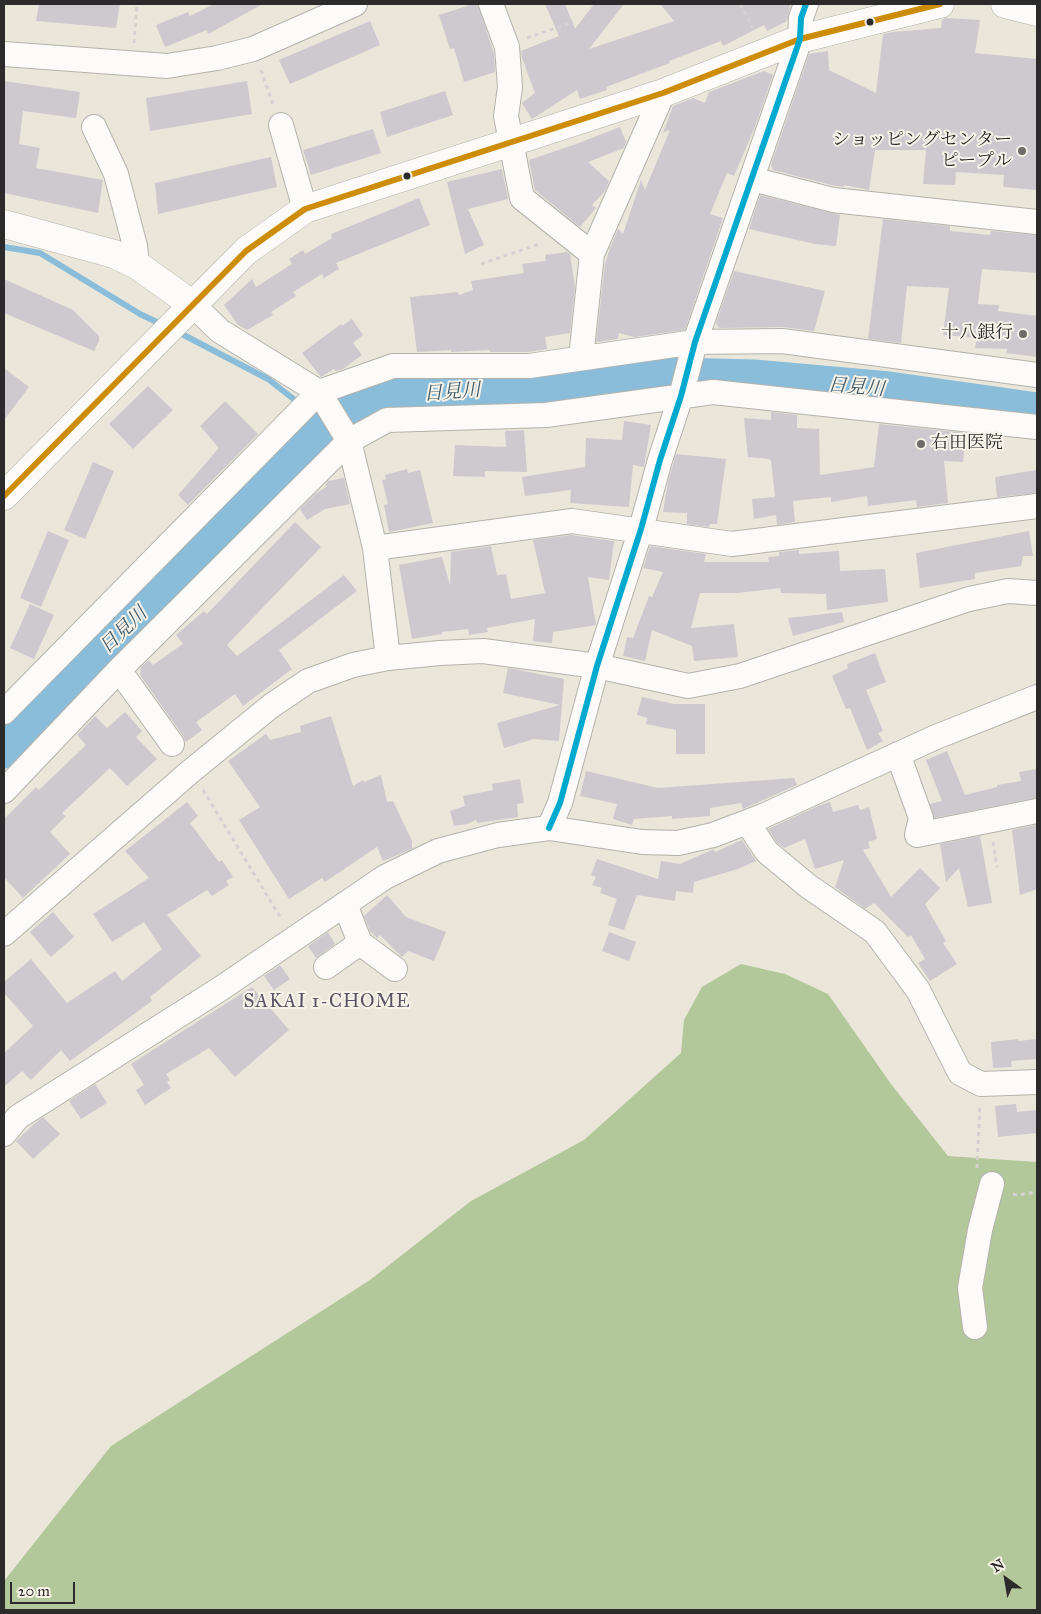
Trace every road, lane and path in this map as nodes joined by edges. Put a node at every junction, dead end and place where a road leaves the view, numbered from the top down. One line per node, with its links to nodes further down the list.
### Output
1 (137, 4): 15 (path)
2 (355, 4): 12 (street)
3 (491, 4): 11 (street)
4 (740, 4): 13 (path)
5 (806, 4): 10 (street)
6 (940, 4): 10 (street)
7 (1005, 4): 8 (street)
8 (1037, 12)
9 (573, 22): 11 (path)
10 (800, 39): 13 (street); 20 (street)
11 (506, 46): 19 (street)
12 (253, 49): 15 (street); 17 (path)
13 (766, 53): 16 (street)
14 (4, 54): 15 (street)
15 (132, 63)
16 (663, 92): 19 (street); 25 (street)
17 (281, 125): 21 (street)
18 (94, 127): 27 (street)
19 (510, 143): 21 (street); 24 (street)
20 (752, 179): 22 (street); 29 (street)
21 (305, 209): 28 (street)
22 (1037, 222)
23 (4, 224): 27 (street)
24 (567, 234): 25 (street); 26 (path)
25 (592, 254): 30 (street)
26 (481, 264)
27 (138, 265): 28 (street)
28 (187, 311): 32 (street); 36 (street)
29 (695, 342): 30 (street); 31 (street); 33 (street)
30 (581, 358): 32 (street)
31 (1037, 375)
32 (317, 395): 35 (street); 45 (street)
33 (681, 396): 34 (street); 35 (street); 38 (street)
34 (1037, 427)
35 (349, 441): 39 (street); 43 (street)
36 (4, 496)
37 (1037, 506): 38 (street)
38 (641, 529): 39 (street); 42 (street)
39 (375, 548): 41 (street)
40 (1037, 593): 42 (street)
41 (388, 658): 42 (street); 48 (street)
42 (597, 666): 52 (street)
43 (119, 670): 46 (street); 49 (street)
44 (1037, 697): 47 (street)
45 (4, 712)
46 (172, 744)
47 (898, 754): 50 (street); 51 (street)
48 (191, 772): 54 (street); 55 (path)
49 (4, 791)
50 (1037, 812)
51 (747, 822): 52 (street); 60 (street)
52 (549, 828): 53 (street)
53 (345, 904): 55 (street); 56 (street)
54 (8, 922)
55 (294, 939): 61 (street)
56 (360, 943): 57 (street); 58 (street)
57 (326, 967)
58 (395, 969)
59 (1037, 1082): 60 (street)
60 (981, 1084): 62 (path)
61 (8, 1121)
62 (992, 1184): 63 (path); 64 (street)
63 (1037, 1192)
64 (976, 1327)

